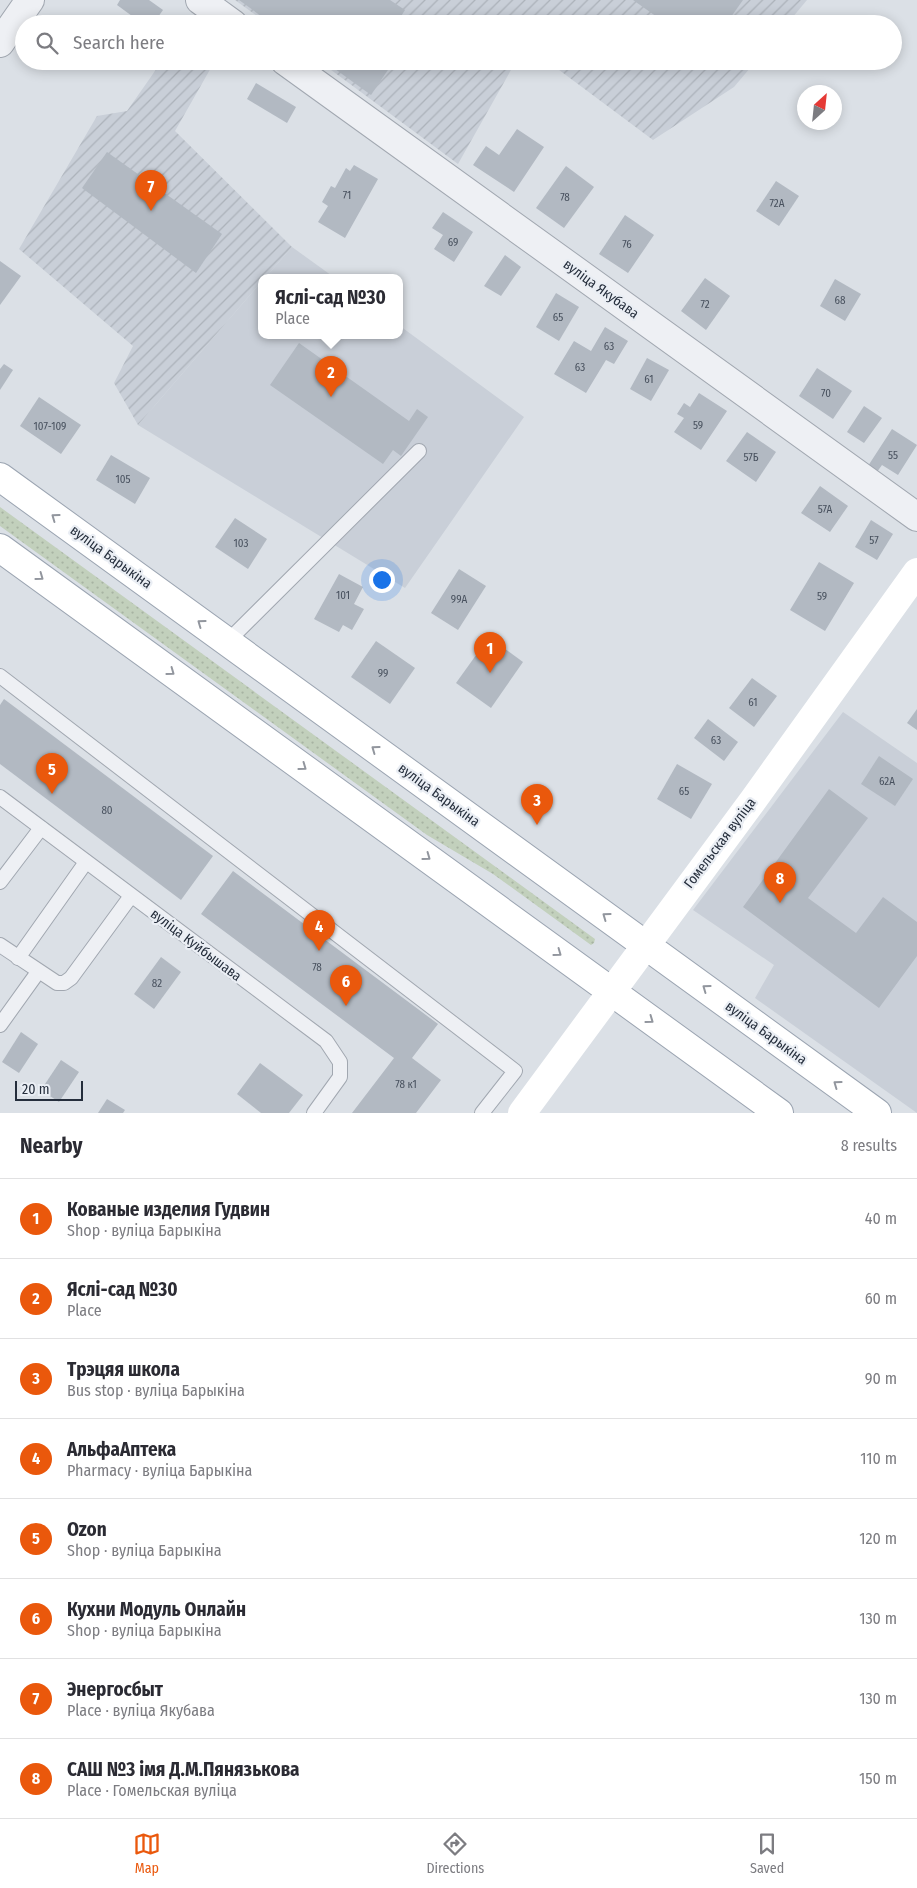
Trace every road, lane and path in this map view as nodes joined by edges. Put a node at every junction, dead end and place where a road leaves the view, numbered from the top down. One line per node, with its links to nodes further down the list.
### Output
1 (30, 0): 3 (street)
2 (200, 0): 4 (street)
3 (19, 15)
4 (221, 15)
5 (15, 21): 6 (street)
6 (0, 42)
7 (297, 70): 10 (street, вуліца Якубава)
8 (419, 451): 13 (lane)
9 (0, 477): 13 (main road, вуліца Барыкіна, one-way to 9)
10 (917, 517)
11 (0, 548): 24 (main road, one-way to 24)
12 (917, 572): 21 (main road, Гомельская вуліца)
13 (228, 642): 21 (main road, вуліца Барыкіна, one-way to 13)
14 (0, 676): 27 (lane)
15 (0, 797): 16 (lane, вуліца Куйбышава)
16 (41, 828): 17 (lane, вуліца Куйбышава); 18 (lane)
17 (86, 862): 19 (lane, вуліца Куйбышава); 22 (lane)
18 (0, 882)
19 (131, 896): 23 (lane); 26 (lane, вуліца Куйбышава)
20 (0, 944): 22 (lane)
21 (646, 944): 24 (main road, Гомельская вуліца); 30 (main road, вуліца Барыкіна, one-way to 21)
22 (18, 958): 23 (lane)
23 (38, 972): 25 (lane)
24 (610, 991): 28 (main road, Гомельская вуліца); 29 (main road, one-way to 29)
25 (0, 1025)
26 (314, 1113)
27 (482, 1113)
28 (522, 1113)
29 (779, 1113)
30 (877, 1113)

